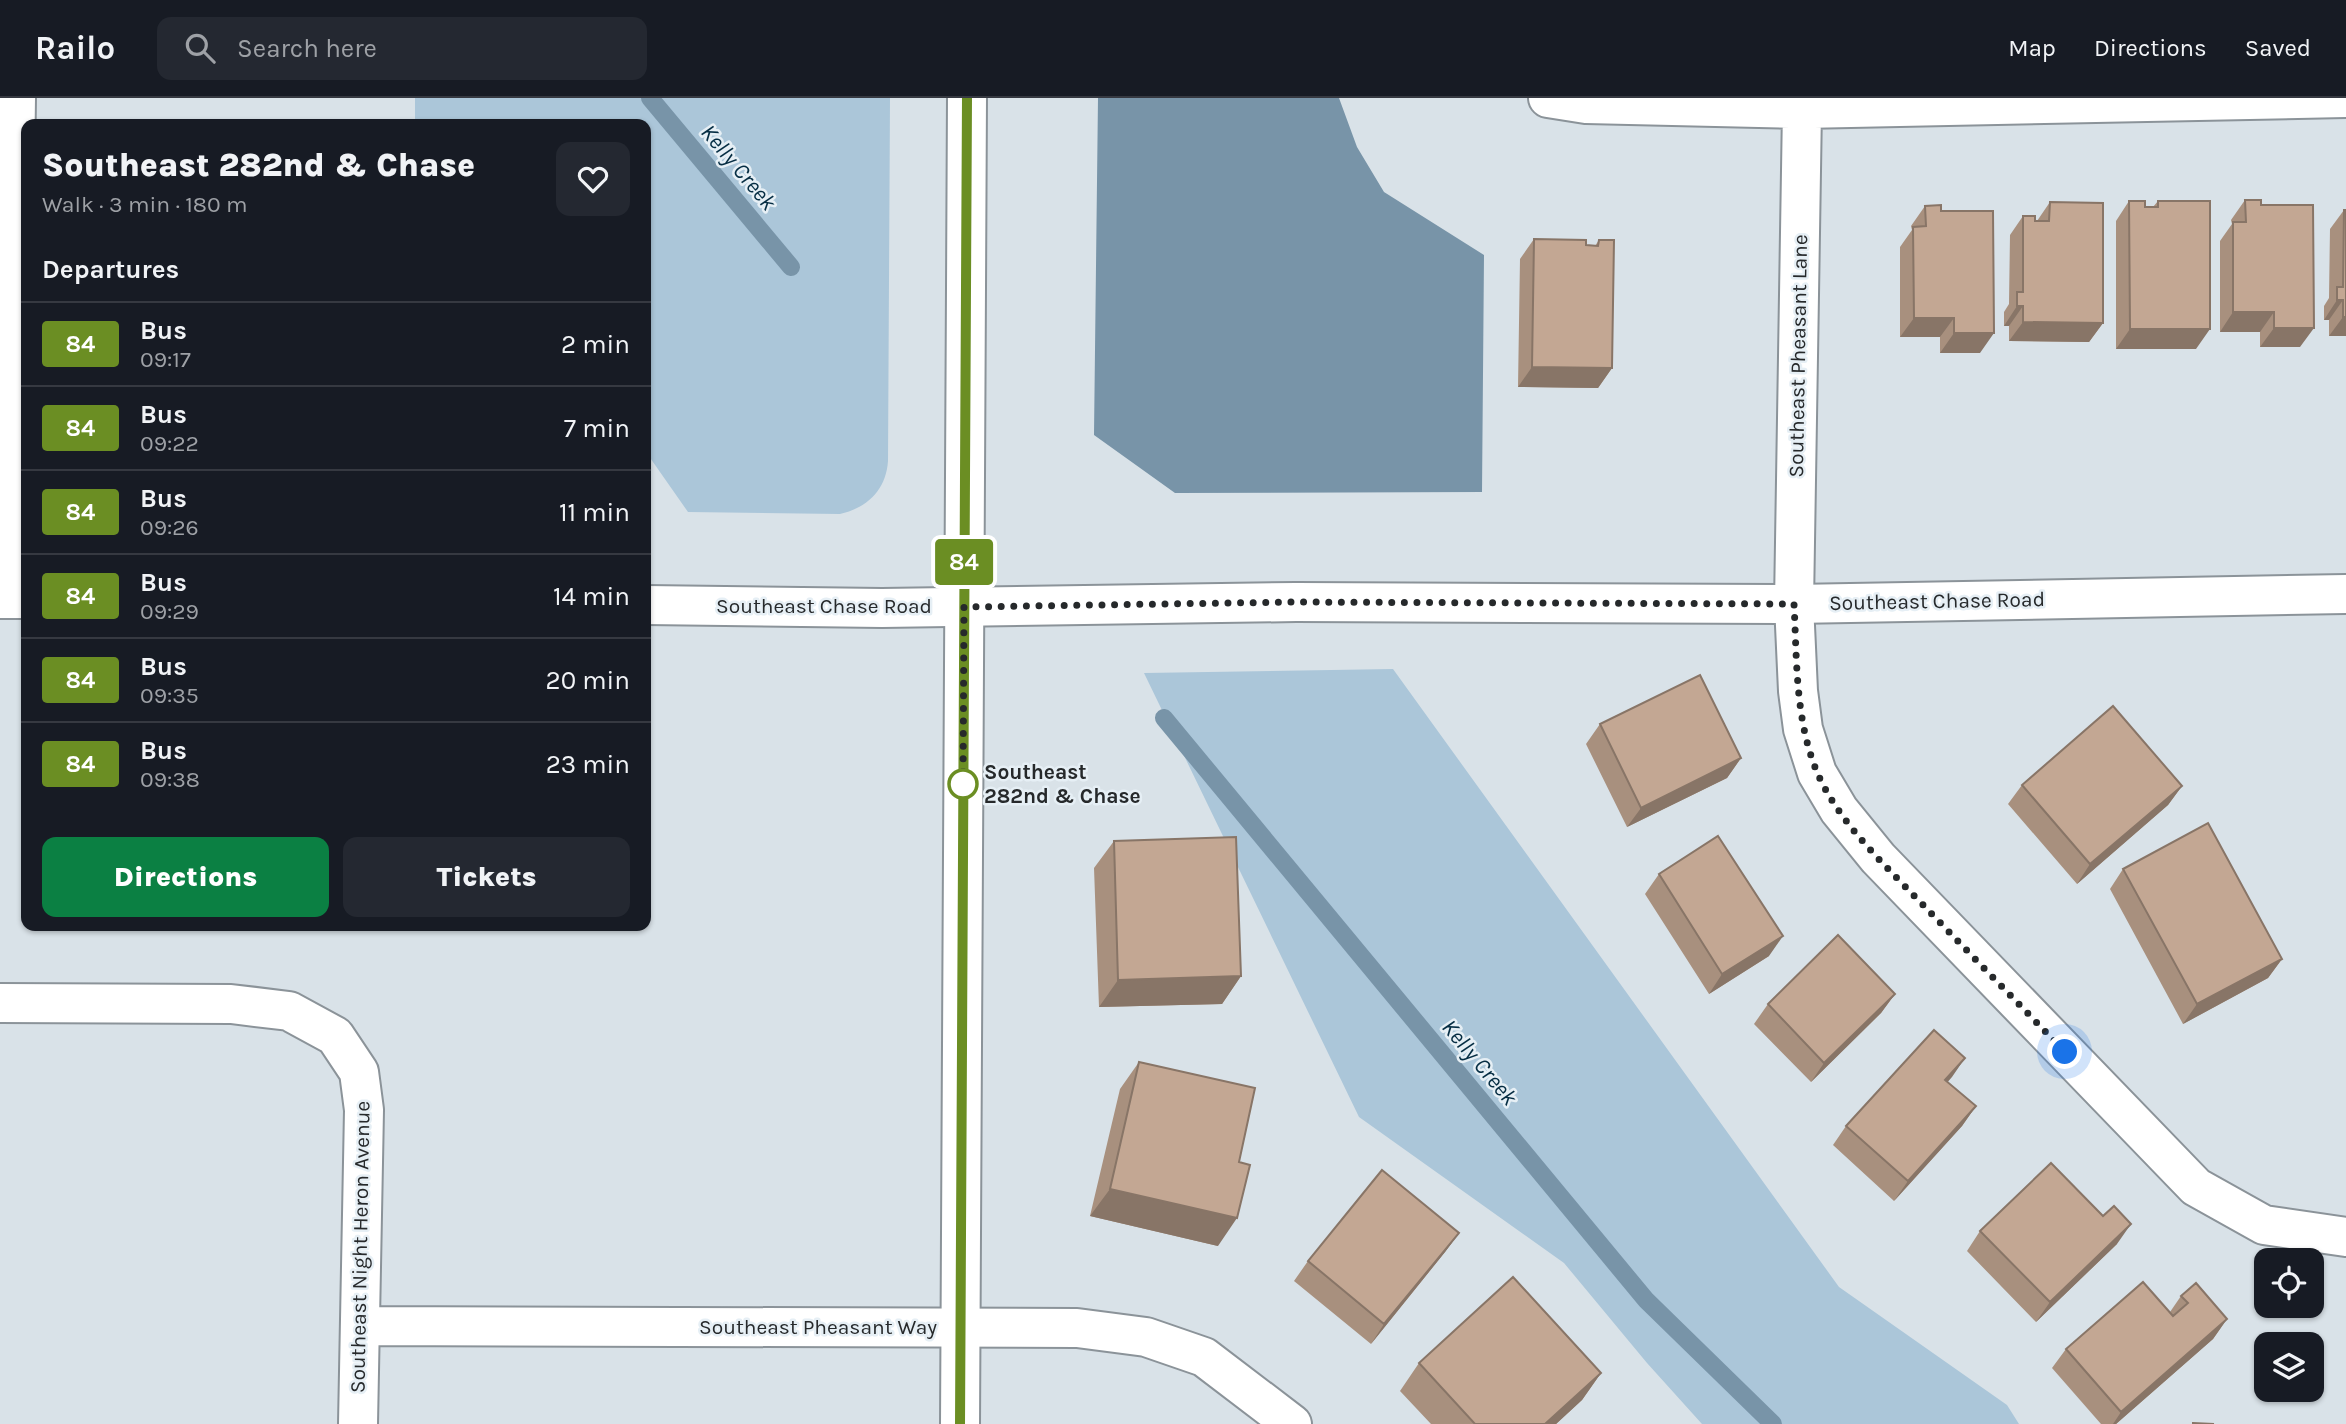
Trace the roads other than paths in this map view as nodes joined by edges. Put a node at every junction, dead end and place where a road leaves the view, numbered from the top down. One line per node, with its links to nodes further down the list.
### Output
1 (16, 98): 7 (street)
2 (967, 98): 10 (street)
3 (1548, 98): 5 (street)
4 (2346, 98): 5 (street)
5 (1802, 109): 8 (street, Southeast Pheasant Lane)
6 (2346, 594): 8 (street, Southeast Chase Road)
7 (12, 599)
8 (1794, 604): 10 (street, Southeast Chase Road); 12 (street, Southeast Pheasant Lane)
9 (651, 605): 10 (street, Southeast Chase Road)
10 (964, 607): 14 (street)
11 (0, 1003): 13 (street, Southeast Night Heron Avenue)
12 (2346, 1237)
13 (360, 1326): 14 (street, Southeast Pheasant Way); 15 (street, Southeast Night Heron Avenue)
14 (960, 1327): 16 (street); 17 (street, Southeast Pheasant Way)
15 (358, 1424)
16 (960, 1424)
17 (1292, 1424)

